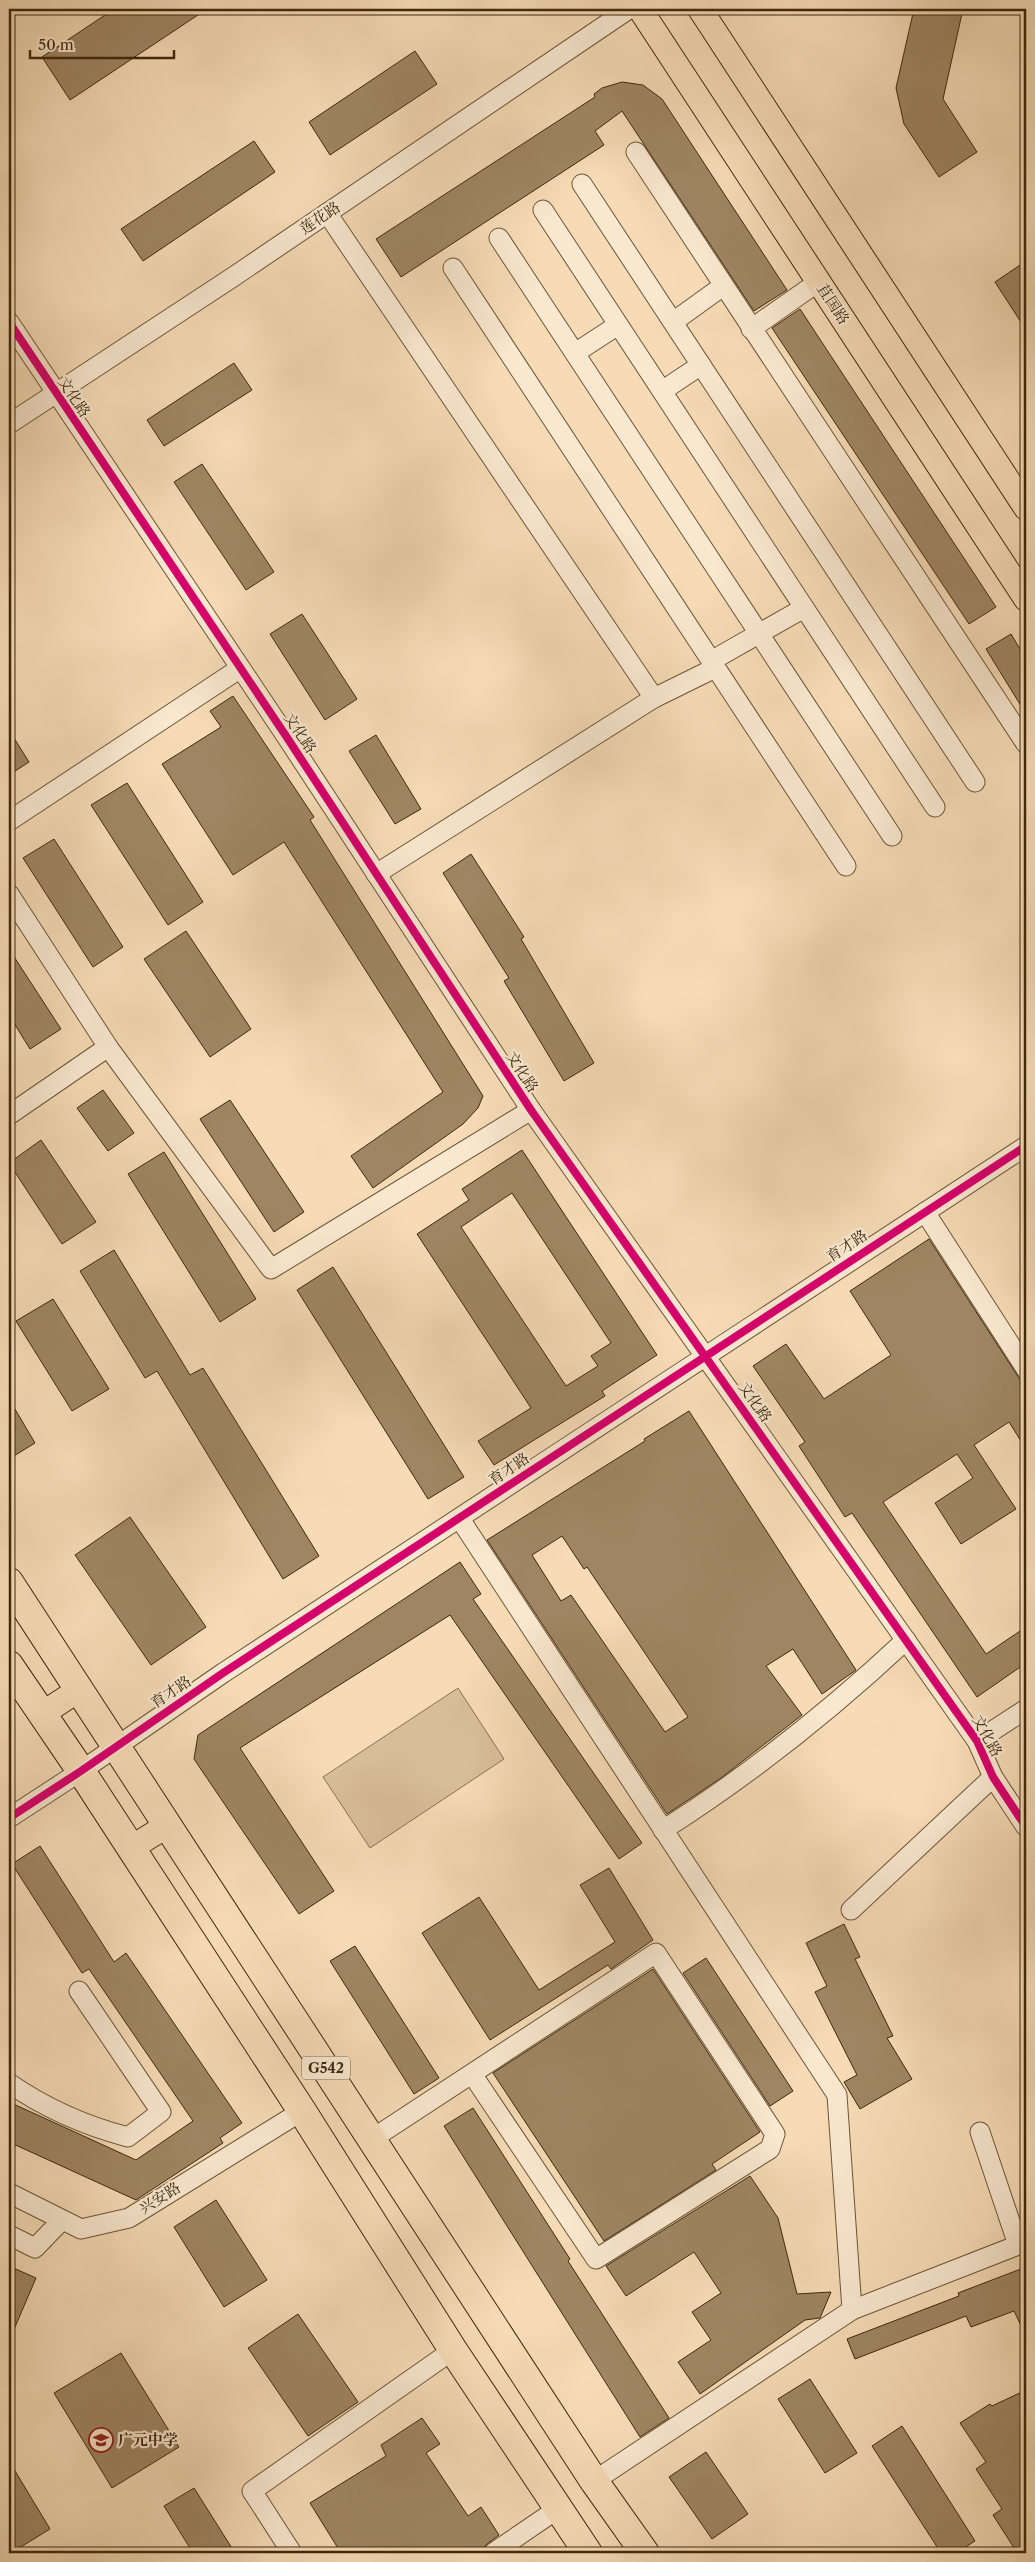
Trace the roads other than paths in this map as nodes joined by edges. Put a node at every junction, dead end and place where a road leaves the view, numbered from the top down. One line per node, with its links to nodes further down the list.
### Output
1 (629, 9): 7 (street, 莲花路)
2 (640, 9): 10 (main road, 苴国路)
3 (700, 9): 21 (main road)
4 (636, 152): 11 (street)
5 (582, 184): 13 (street)
6 (542, 210): 14 (street)
7 (327, 213): 19 (street, 莲花路); 27 (street)
8 (499, 238): 16 (street)
9 (453, 268): 25 (street)
10 (818, 282): 15 (street); 22 (main road, 苴国路)
11 (723, 286): 13 (street); 15 (street)
12 (9, 322): 19 (street, 文化路)
13 (673, 322): 17 (street)
14 (618, 325): 16 (street); 18 (street)
15 (751, 329): 28 (street)
16 (575, 353): 24 (street)
17 (701, 365): 18 (street); 29 (street)
18 (662, 391): 23 (street)
19 (55, 394): 20 (street, 莲花路); 26 (street, 文化路)
20 (9, 424)
21 (1026, 508)
22 (1026, 599)
23 (804, 608): 24 (street); 30 (street)
24 (760, 633): 25 (street); 32 (street)
25 (713, 664): 27 (street); 33 (street)
26 (239, 668): 31 (street); 34 (street, 文化路)
27 (654, 698): 34 (street)
28 (1026, 744)
29 (975, 782)
30 (935, 807)
31 (9, 821)
32 (892, 836)
33 (846, 866)
34 (376, 874): 37 (street, 文化路)
35 (9, 894): 36 (street)
36 (108, 1047): 37 (street); 38 (street)
37 (531, 1110): 41 (street, 文化路)
38 (9, 1116)
39 (1026, 1146): 40 (street, 育才路)
40 (925, 1212): 41 (street, 育才路); 42 (street)
41 (706, 1356): 43 (street, 育才路); 45 (street, 文化路)
42 (1026, 1369)
43 (460, 1519): 51 (street, 育才路); 57 (street)
44 (9, 1582): 47 (highway, G542)
45 (906, 1640): 50 (street, 文化路); 57 (street)
46 (9, 1666): 49 (highway, G542)
47 (80, 1690): 49 (main road); 51 (highway, G542)
48 (1026, 1709): 50 (street)
49 (42, 1714): 52 (highway, G542)
50 (977, 1741): 53 (street, 文化路)
51 (117, 1745): 52 (street, 育才路); 55 (highway, G542)
52 (81, 1771): 54 (street, 育才路); 58 (highway, G542)
53 (993, 1778): 56 (street, 文化路); 59 (street)
54 (9, 1818)
55 (168, 1825): 58 (main road); 65 (highway, G542)
56 (1026, 1827)
57 (663, 1830): 70 (street)
58 (131, 1848): 63 (highway, G542)
59 (851, 1910)
60 (79, 1990): 62 (street)
61 (472, 2074): 61 (street); 65 (street)
62 (9, 2083)
63 (302, 2110): 67 (street, 兴安路); 71 (highway, G542)
64 (980, 2132): 69 (street)
65 (372, 2139): 72 (highway, G542)
66 (9, 2194): 67 (street, 兴安路)
67 (62, 2220): 68 (street)
68 (9, 2235)
69 (1022, 2244): 70 (street)
70 (852, 2310): 72 (street)
71 (453, 2350): 73 (highway, G542); 74 (street)
72 (594, 2481): 77 (highway, G542)
73 (559, 2508): 75 (street); 76 (highway, G542)
74 (292, 2553)
75 (493, 2553)
76 (588, 2553)
77 (646, 2553)

